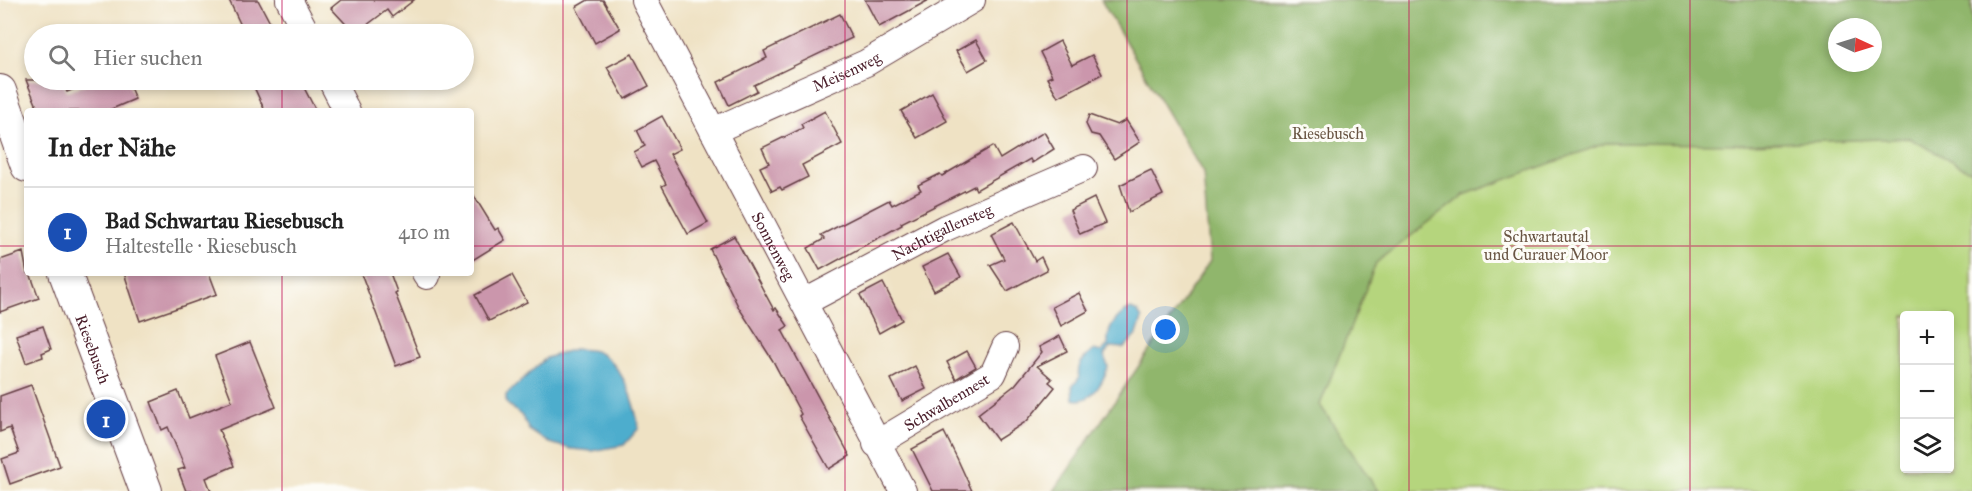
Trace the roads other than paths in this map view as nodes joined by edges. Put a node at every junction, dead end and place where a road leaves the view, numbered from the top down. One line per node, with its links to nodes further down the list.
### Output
1 (289, 0): 4 (street)
2 (644, 0): 8 (street, Sonnenweg)
3 (972, 0): 8 (street, Meisenweg)
4 (302, 24)
5 (336, 90): 7 (street)
6 (0, 91): 9 (main road)
7 (345, 108)
8 (713, 131): 12 (street, Sonnenweg)
9 (24, 158)
10 (1084, 168): 12 (street, Nachtigallensteg)
11 (66, 276): 15 (main road, Riesebusch)
12 (805, 302): 14 (street, Sonnenweg)
13 (1005, 347): 14 (street, Schwalbennest)
14 (876, 444): 16 (street, Sonnenweg)
15 (146, 491)
16 (903, 491)

